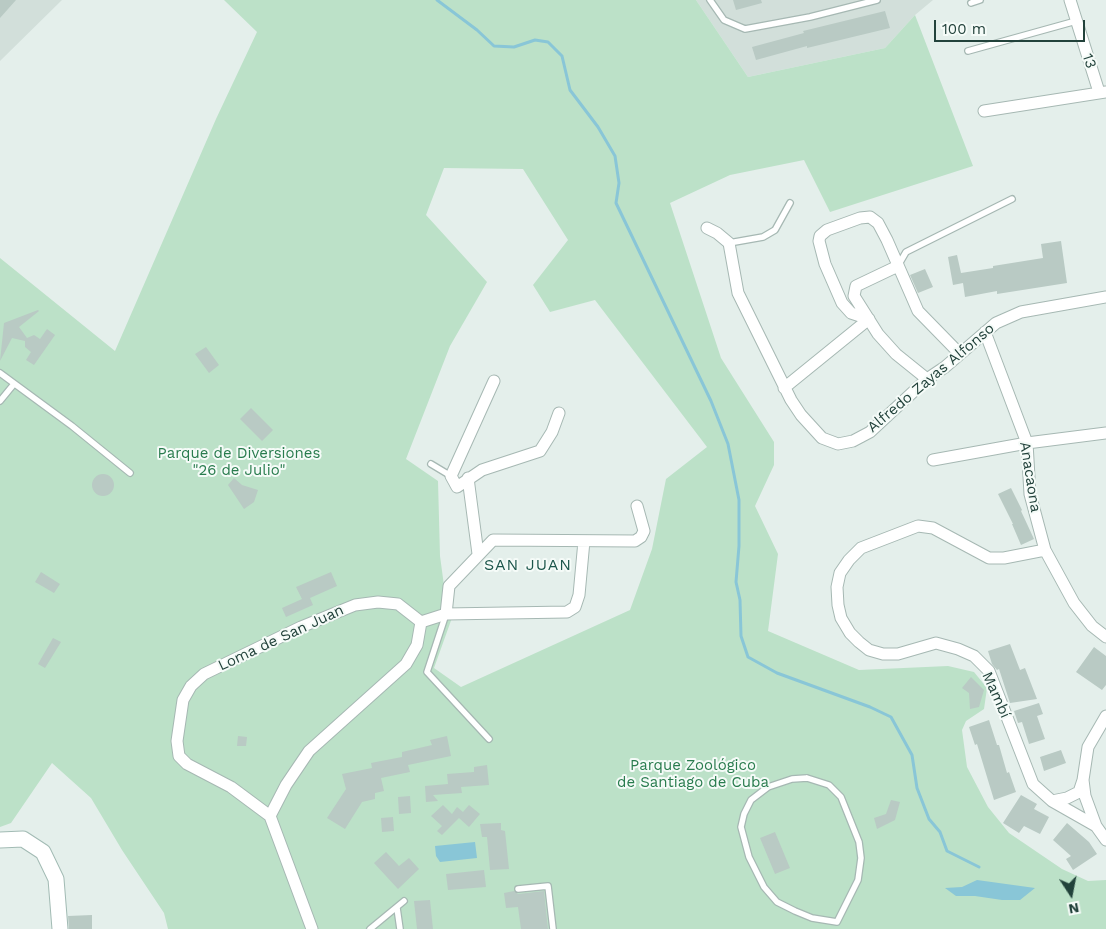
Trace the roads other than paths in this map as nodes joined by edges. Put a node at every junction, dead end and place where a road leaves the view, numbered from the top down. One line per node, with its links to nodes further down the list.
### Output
1 (710, 0): 2 (lane)
2 (877, 0)
3 (980, 0): 5 (lane)
4 (1070, 0): 6 (street, 13)
5 (971, 3)
6 (1076, 21): 7 (lane); 8 (street, 13)
7 (968, 51)
8 (1102, 92): 9 (street)
9 (984, 111)
10 (1012, 199): 14 (lane)
11 (790, 203): 13 (lane)
12 (707, 228): 13 (street)
13 (729, 243): 23 (street, Alfredo Zayas Alfonso)
14 (898, 266): 16 (street); 16 (street); 18 (street)
15 (1106, 297): 17 (street, Alfredo Zayas Alfonso)
16 (869, 319): 20 (street); 23 (street)
17 (985, 332): 18 (street, Alfredo Zayas Alfonso); 27 (street, Anacaona)
18 (960, 354): 20 (street, Alfredo Zayas Alfonso)
19 (0, 373): 22 (lane)
20 (927, 379): 23 (street, Alfredo Zayas Alfonso)
21 (494, 381): 31 (street)
22 (14, 384): 24 (lane); 30 (lane)
23 (784, 388)
24 (0, 401)
25 (559, 414): 32 (street)
26 (1106, 433): 27 (street)
27 (1027, 443): 28 (street); 35 (street, Anacaona)
28 (933, 460)
29 (431, 464): 31 (lane)
30 (130, 473)
31 (452, 476): 32 (street)
32 (468, 478): 36 (street)
33 (637, 506): 34 (street)
34 (584, 541): 36 (street); 37 (street)
35 (1045, 550): 39 (street, Anacaona); 43 (street, Mambí)
36 (478, 554): 37 (street)
37 (446, 614): 38 (street); 41 (lane)
38 (421, 622): 44 (street); 44 (street, Loma de San Juan)
39 (1106, 637)
40 (1106, 716): 42 (street)
41 (489, 739)
42 (1083, 780): 43 (street); 45 (street)
43 (1052, 800): 45 (street, Mambí)
44 (270, 816): 53 (street)
45 (1096, 826): 47 (street)
46 (0, 840): 52 (street)
47 (1106, 840)
48 (518, 889): 56 (lane)
49 (404, 901): 50 (lane)
50 (397, 908): 54 (lane); 55 (lane)
51 (837, 922): 51 (lane); 57 (lane)
52 (60, 929)
53 (312, 929)
54 (370, 929)
55 (400, 929)
56 (554, 929)
57 (840, 929)

